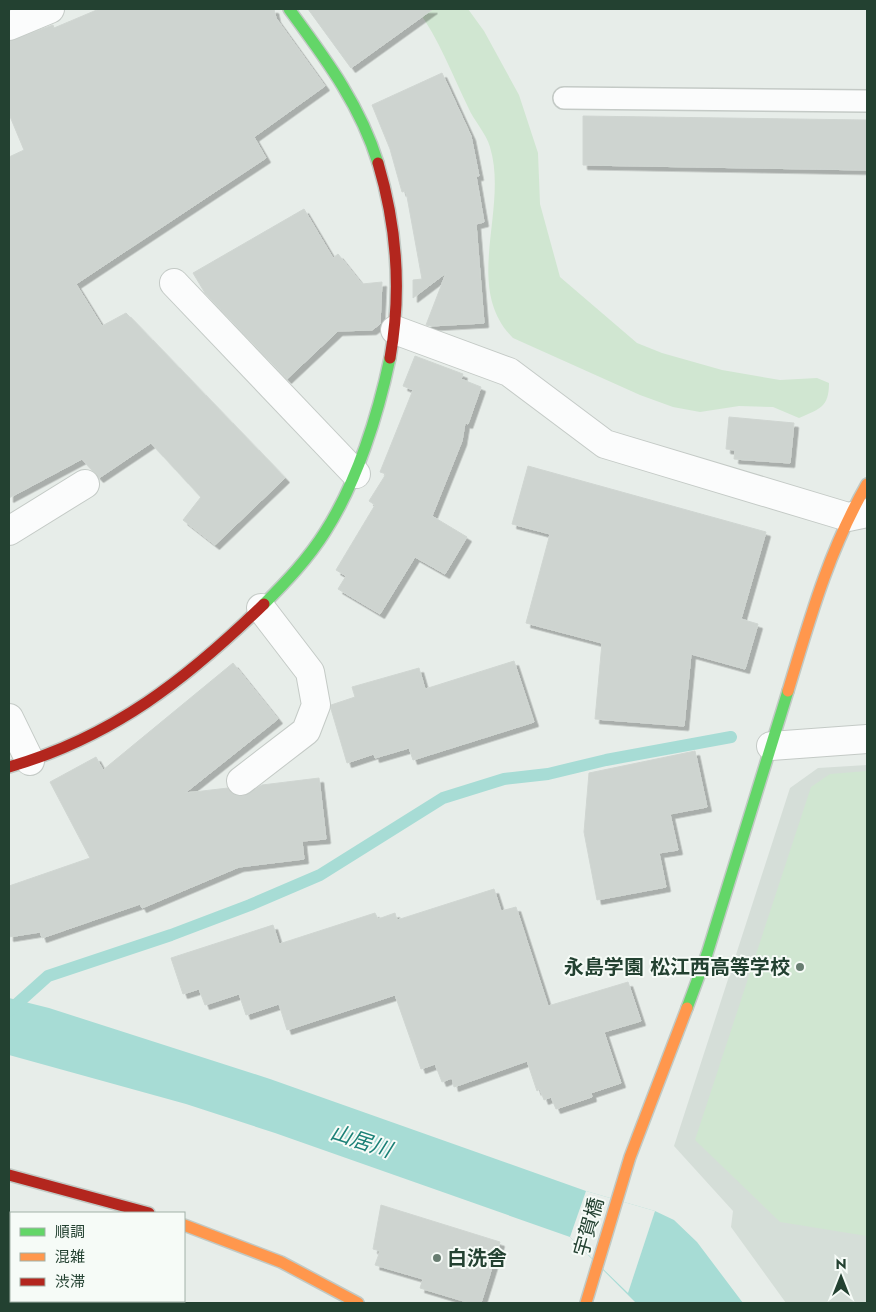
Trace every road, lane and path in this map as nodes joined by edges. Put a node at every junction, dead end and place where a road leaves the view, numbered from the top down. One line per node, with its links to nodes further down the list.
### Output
1 (50, 9): 3 (street)
2 (289, 9): 7 (street)
3 (9, 26)
4 (564, 98): 5 (lane)
5 (867, 101)
6 (174, 283): 8 (street)
7 (395, 330): 8 (street); 11 (street)
8 (356, 474): 13 (street)
9 (85, 484): 12 (street)
10 (867, 484): 11 (street, 宇賀橋)
11 (858, 515): 16 (street, 宇賀橋)
12 (9, 531)
13 (261, 608): 17 (street); 18 (street)
14 (9, 718): 17 (street)
15 (867, 739): 16 (street)
16 (771, 746): 23 (street, 宇賀橋)
17 (20, 764)
18 (241, 781)
19 (9, 1174): 20 (street)
20 (145, 1212)
21 (185, 1225): 22 (street)
22 (358, 1303)
23 (586, 1303)

